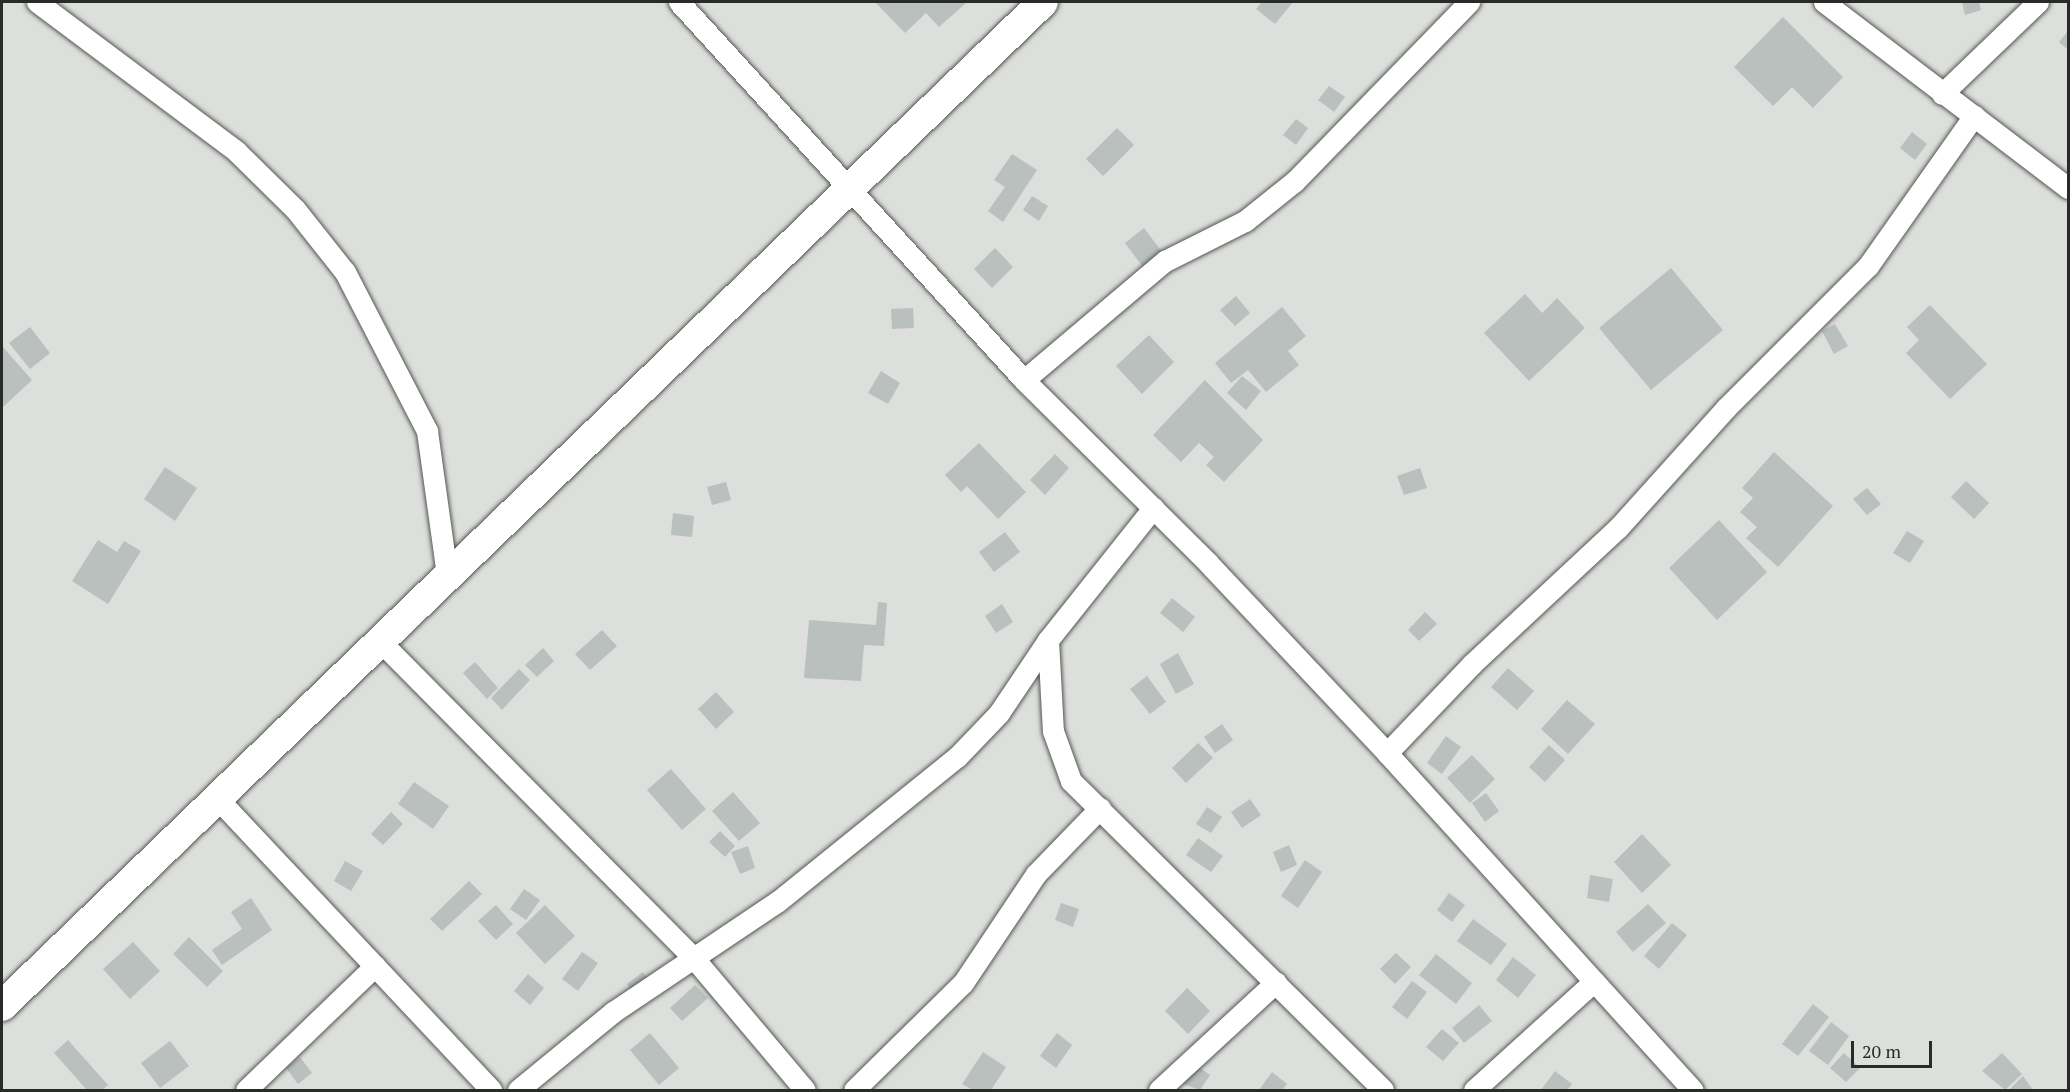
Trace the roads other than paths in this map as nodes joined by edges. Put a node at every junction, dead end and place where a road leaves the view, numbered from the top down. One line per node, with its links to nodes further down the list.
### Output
1 (37, 2): 15 (street)
2 (679, 2): 12 (street)
3 (1043, 2): 12 (street)
4 (1468, 2): 13 (street)
5 (1824, 2): 8 (street)
6 (1848, 2): 8 (street)
7 (2038, 2): 9 (street)
8 (1859, 30): 9 (street)
9 (1942, 94): 10 (street)
10 (1974, 116): 11 (street); 18 (street)
11 (2068, 188)
12 (845, 189): 13 (street); 15 (street)
13 (1024, 380): 14 (street)
14 (1153, 508): 17 (street); 18 (street)
15 (447, 575): 16 (street)
16 (379, 640): 19 (street); 21 (street)
17 (1048, 640): 20 (street); 21 (street)
18 (1387, 753): 23 (street)
19 (216, 797): 22 (street); 25 (street)
20 (1100, 808): 24 (street); 30 (street)
21 (692, 956): 28 (street); 29 (street)
22 (375, 966): 26 (street); 27 (street)
23 (1594, 981): 33 (street); 34 (street)
24 (1276, 982): 31 (street); 32 (street)
25 (2, 1006)
26 (246, 1090)
27 (491, 1090)
28 (518, 1090)
29 (805, 1090)
30 (855, 1090)
31 (1159, 1090)
32 (1383, 1090)
33 (1474, 1090)
34 (1693, 1090)

